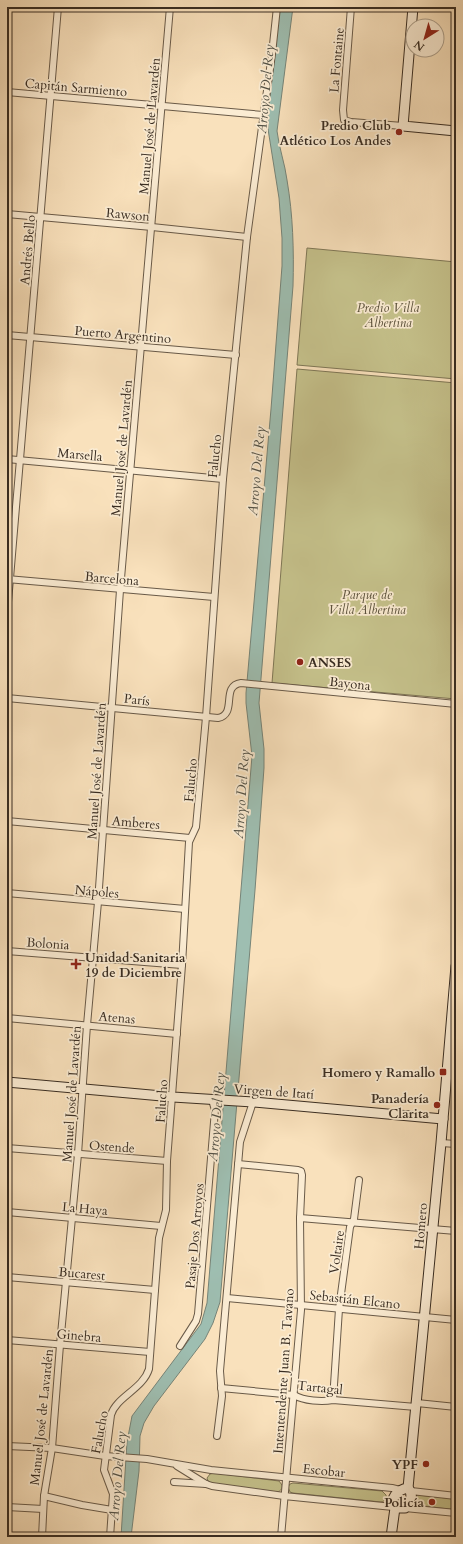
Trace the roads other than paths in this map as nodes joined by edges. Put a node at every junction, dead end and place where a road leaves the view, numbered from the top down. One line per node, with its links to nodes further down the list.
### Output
1 (58, 7): 7 (street, Andrés Bello)
2 (170, 7): 8 (street, Manuel José de Lavardén)
3 (277, 7): 9 (street, Falucho)
4 (351, 7): 10 (street, La Fontaine)
5 (413, 7): 10 (main road)
6 (7, 92): 7 (street, Capitán Sarmiento)
7 (51, 96): 8 (street, Capitán Sarmiento); 13 (street, Andrés Bello)
8 (162, 106): 9 (street, Capitán Sarmiento); 14 (street, Manuel José de Lavardén)
9 (263, 115): 15 (street, Falucho)
10 (403, 126): 11 (main road)
11 (456, 131)
12 (7, 214): 13 (street, Rawson)
13 (40, 217): 14 (street, Rawson); 17 (street, Andrés Bello)
14 (152, 227): 15 (street, Rawson); 18 (street, Manuel José de Lavardén)
15 (247, 237): 19 (street, Falucho)
16 (7, 335): 17 (street, Puerto Argentino)
17 (30, 337): 18 (street, Puerto Argentino); 21 (street, Andrés Bello)
18 (141, 346): 19 (street, Puerto Argentino); 22 (street, Manuel José de Lavardén)
19 (236, 355): 23 (street, Falucho)
20 (7, 459): 21 (street, Marsella)
21 (19, 460): 22 (street, Marsella); 24 (street, Andrés Bello)
22 (131, 470): 23 (street, Marsella); 25 (street, Manuel José de Lavardén)
23 (223, 479): 26 (street, Falucho)
24 (8, 579): 25 (street, Barcelona); 27 (street, Andrés Bello)
25 (120, 590): 26 (street, Barcelona); 31 (street, Manuel José de Lavardén)
26 (214, 597): 32 (street, Falucho)
27 (7, 614)
28 (241, 684): 30 (street, Bayona); 32 (street, París)
29 (7, 698): 31 (street, París)
30 (456, 704)
31 (112, 708): 32 (street, París); 34 (street, Manuel José de Lavardén)
32 (206, 717): 35 (street, Falucho)
33 (7, 822): 34 (street, Amberes)
34 (103, 830): 35 (street, Amberes); 37 (street, Manuel José de Lavardén)
35 (190, 838): 38 (street, Falucho)
36 (7, 893): 37 (street, Nápoles)
37 (98, 902): 38 (street, Nápoles); 40 (street, Manuel José de Lavardén)
38 (185, 909): 41 (street, Falucho)
39 (7, 951): 40 (street, Bolonia)
40 (93, 958): 41 (street, Bolonia); 44 (street, Manuel José de Lavardén)
41 (182, 965): 45 (street, Falucho)
42 (456, 968): 46 (main road, Homero)
43 (7, 1018): 44 (street, Atenas)
44 (87, 1025): 45 (street, Atenas); 48 (street, Manuel José de Lavardén)
45 (177, 1034): 49 (street, Falucho)
46 (452, 1057): 52 (main road, Homero)
47 (7, 1082): 48 (main road, Virgen de Itatí)
48 (83, 1088): 49 (main road, Virgen de Itatí); 56 (street, Manuel José de Lavardén)
49 (173, 1097): 50 (main road, Virgen de Itatí); 57 (street, Falucho)
50 (216, 1100): 51 (main road, Virgen de Itatí); 77 (street, Pasaje Dos Arroyos)
51 (249, 1102): 52 (main road, Virgen de Itatí); 58 (street)
52 (443, 1119): 53 (main road, Homero)
53 (441, 1143): 54 (street); 65 (main road, Homero)
54 (456, 1144)
55 (7, 1148): 56 (street, Ostende)
56 (78, 1154): 57 (street, Ostende); 61 (street, Manuel José de Lavardén)
57 (168, 1161): 64 (street, Falucho)
58 (238, 1164): 62 (street, Intentendente Juan B. Tavano); 70 (street)
59 (359, 1180): 63 (street, Voltaire)
60 (7, 1212): 61 (street, La Haya)
61 (72, 1218): 64 (street, La Haya); 68 (street, Manuel José de Lavardén)
62 (300, 1218): 63 (street); 71 (street, Intentendente Juan B. Tavano)
63 (352, 1223): 65 (street); 72 (street, Voltaire)
64 (161, 1226): 69 (street, Falucho)
65 (433, 1229): 66 (street); 73 (main road, Homero)
66 (456, 1231)
67 (7, 1277): 68 (street, Bucarest)
68 (66, 1282): 69 (street, Bucarest); 76 (street, Manuel José de Lavardén)
69 (154, 1290): 78 (street, Falucho)
70 (227, 1298): 71 (street, Sebastián Elcano); 79 (street)
71 (301, 1304): 72 (street, Sebastián Elcano); 80 (street, Intentendente Juan B. Tavano)
72 (339, 1309): 73 (street, Sebastián Elcano); 81 (street, Voltaire)
73 (425, 1317): 74 (street, Sebastián Elcano); 82 (main road, Homero)
74 (456, 1320)
75 (7, 1340): 76 (street, Ginebra)
76 (60, 1345): 78 (street, Ginebra); 86 (street, Manuel José de Lavardén)
77 (180, 1346)
78 (150, 1352): 87 (street, Falucho)
79 (221, 1388): 80 (street, Tartagal); 84 (street)
80 (294, 1395): 81 (street, Tartagal); 90 (street, Intentendente Juan B. Tavano)
81 (333, 1400): 82 (street, Tartagal)
82 (417, 1405): 83 (street, Tartagal); 93 (main road, Homero)
83 (456, 1407)
84 (217, 1436)
85 (7, 1446): 86 (street, Escobar)
86 (52, 1448): 87 (street, Escobar); 94 (street, Manuel José de Lavardén)
87 (105, 1456): 88 (street, Escobar); 101 (street, Falucho)
88 (174, 1464): 89 (street, Escobar); 92 (street, Escobar)
89 (211, 1470): 90 (street, Escobar); 92 (street)
90 (286, 1477): 93 (street, Escobar); 95 (street, Intentendente Juan B. Tavano)
91 (174, 1482): 92 (street, Escobar)
92 (206, 1484): 95 (street, Escobar)
93 (406, 1490): 96 (street, Escobar); 98 (main road); 99 (main road)
94 (44, 1496): 100 (street, Manuel José de Lavardén); 101 (street)
95 (284, 1496): 98 (street, Escobar); 105 (street, Intentendente Juan B. Tavano)
96 (456, 1496)
97 (7, 1507): 100 (street)
98 (394, 1507): 99 (main road); 106 (main road)
99 (405, 1508): 102 (street)
100 (43, 1509): 103 (street, Manuel José de Lavardén)
101 (112, 1510): 104 (street, Falucho)
102 (456, 1512)
103 (42, 1537)
104 (110, 1537)
105 (280, 1537)
106 (392, 1537)

